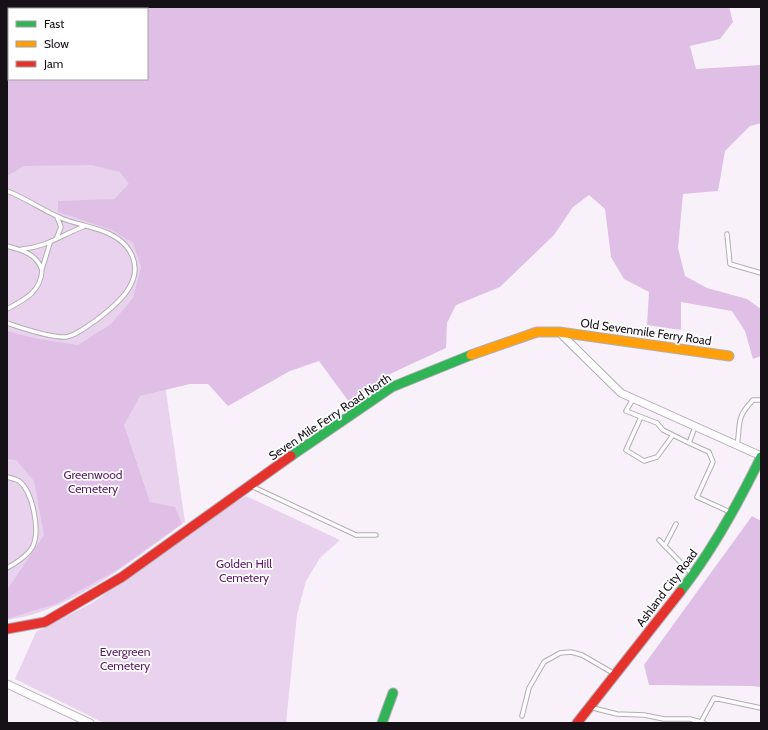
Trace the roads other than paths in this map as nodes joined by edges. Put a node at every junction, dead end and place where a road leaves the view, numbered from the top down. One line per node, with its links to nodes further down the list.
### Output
1 (7, 191): 2 (lane)
2 (56, 216): 3 (lane); 5 (lane)
3 (84, 226): 5 (lane); 12 (lane)
4 (727, 234): 10 (lane)
5 (56, 239): 6 (lane)
6 (50, 243): 8 (lane); 9 (lane)
7 (7, 246): 8 (lane)
8 (20, 249): 9 (lane)
9 (42, 270): 11 (lane)
10 (761, 273)
11 (7, 310)
12 (7, 323)
13 (559, 332): 14 (main road, Old Sevenmile Ferry Road); 15 (street); 24 (main road, Seven Mile Ferry Road North)
14 (729, 356)
15 (633, 399): 17 (lane); 18 (street)
16 (761, 400): 21 (lane)
17 (642, 417): 19 (lane); 19 (lane)
18 (695, 427): 20 (lane); 21 (street)
19 (673, 435): 20 (lane)
20 (689, 443): 25 (lane)
21 (737, 447): 22 (street)
22 (761, 457): 25 (main road, Ashland City Road)
23 (7, 477): 30 (lane)
24 (250, 486): 27 (lane); 32 (main road, Seven Mile Ferry Road North)
25 (733, 514): 31 (main road, Ashland City Road)
26 (676, 524): 29 (lane)
27 (376, 534)
28 (660, 540): 29 (lane)
29 (665, 545): 31 (lane)
30 (7, 568)
31 (693, 576): 33 (main road, Ashland City Road)
32 (7, 629)
33 (616, 675): 36 (main road, Ashland City Road); 38 (lane)
34 (7, 684): 39 (street)
35 (393, 693): 40 (main road)
36 (590, 707): 41 (main road, Ashland City Road); 42 (lane)
37 (761, 708): 42 (lane)
38 (522, 716)
39 (90, 723)
40 (382, 723)
41 (577, 723)
42 (702, 723)

